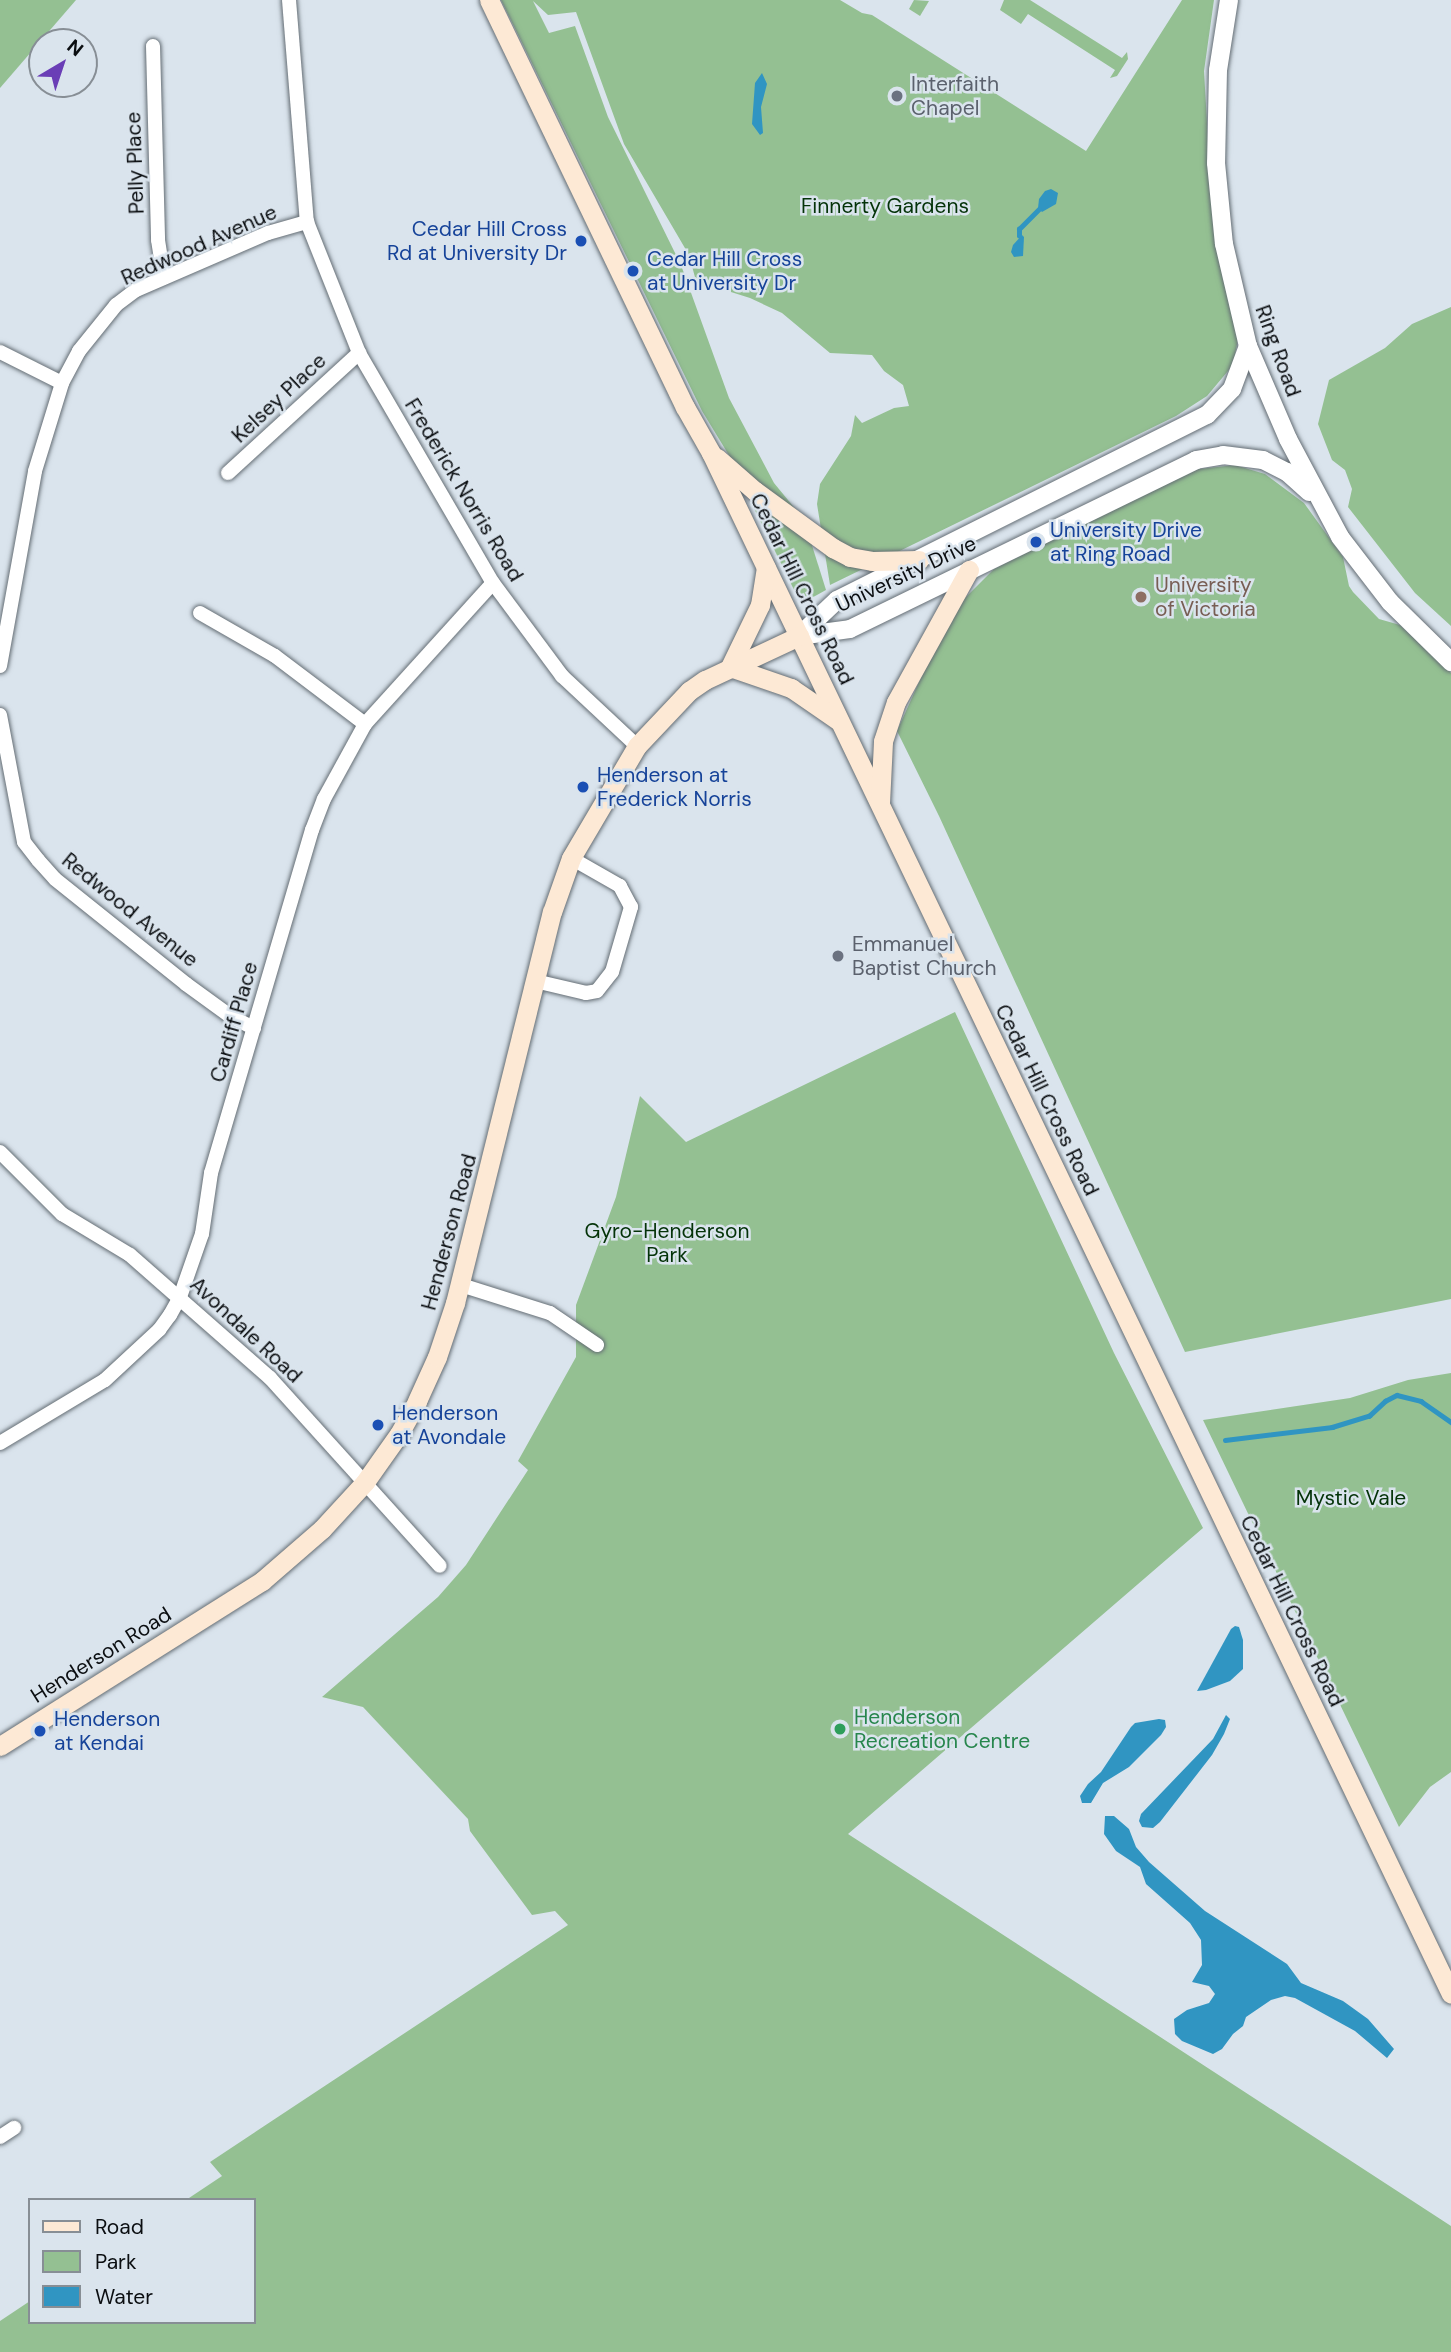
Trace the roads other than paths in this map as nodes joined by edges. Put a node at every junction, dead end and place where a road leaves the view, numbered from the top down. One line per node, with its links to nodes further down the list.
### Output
1 (289, 0): 5 (street, Frederick Norris Road)
2 (489, 0): 11 (main road, Cedar Hill Cross Road)
3 (1229, 0): 7 (street, Ring Road)
4 (153, 46): 6 (street, Pelly Place)
5 (307, 222): 6 (street, Redwood Avenue); 9 (street, Frederick Norris Road)
6 (164, 278): 10 (street, Redwood Avenue)
7 (1248, 346): 13 (street, Ring Road); 14 (street, University Drive)
8 (0, 352): 10 (street)
9 (359, 353): 12 (street, Kelsey Place); 17 (street, Frederick Norris Road)
10 (62, 383): 21 (street, Redwood Avenue)
11 (711, 453): 14 (main road); 15 (main road, Cedar Hill Cross Road)
12 (228, 473)
13 (1325, 514): 16 (street, University Drive); 20 (street, Ring Road)
14 (919, 560): 19 (street, University Drive)
15 (766, 567): 19 (main road, Cedar Hill Cross Road); 22 (main road)
16 (969, 570): 19 (street, University Drive); 27 (main road)
17 (493, 583): 25 (street, Cardiff Place); 26 (street, Frederick Norris Road)
18 (200, 613): 25 (street)
19 (799, 636): 22 (main road, Henderson Road); 24 (main road, Cedar Hill Cross Road)
20 (1451, 662)
21 (0, 666)
22 (730, 667): 24 (main road); 26 (main road, Henderson Road)
23 (0, 715): 30 (street, Redwood Avenue)
24 (840, 721): 27 (main road, Cedar Hill Cross Road)
25 (365, 724): 30 (street, Cardiff Place)
26 (637, 746): 28 (main road, Henderson Road)
27 (880, 804): 39 (main road, Cedar Hill Cross Road)
28 (570, 858): 29 (main road, Henderson Road); 29 (street)
29 (536, 981): 32 (main road, Henderson Road)
30 (254, 1028): 33 (street, Cardiff Place)
31 (0, 1152): 33 (street, Avondale Road)
32 (461, 1285): 34 (street); 36 (main road, Henderson Road)
33 (180, 1297): 35 (street, Cardiff Place); 36 (street, Avondale Road)
34 (597, 1345)
35 (0, 1443)
36 (365, 1482): 37 (street, Avondale Road); 38 (main road, Henderson Road)
37 (440, 1566)
38 (0, 1746)
39 (1451, 1994)
40 (14, 2128): 41 (street)
41 (0, 2137)

